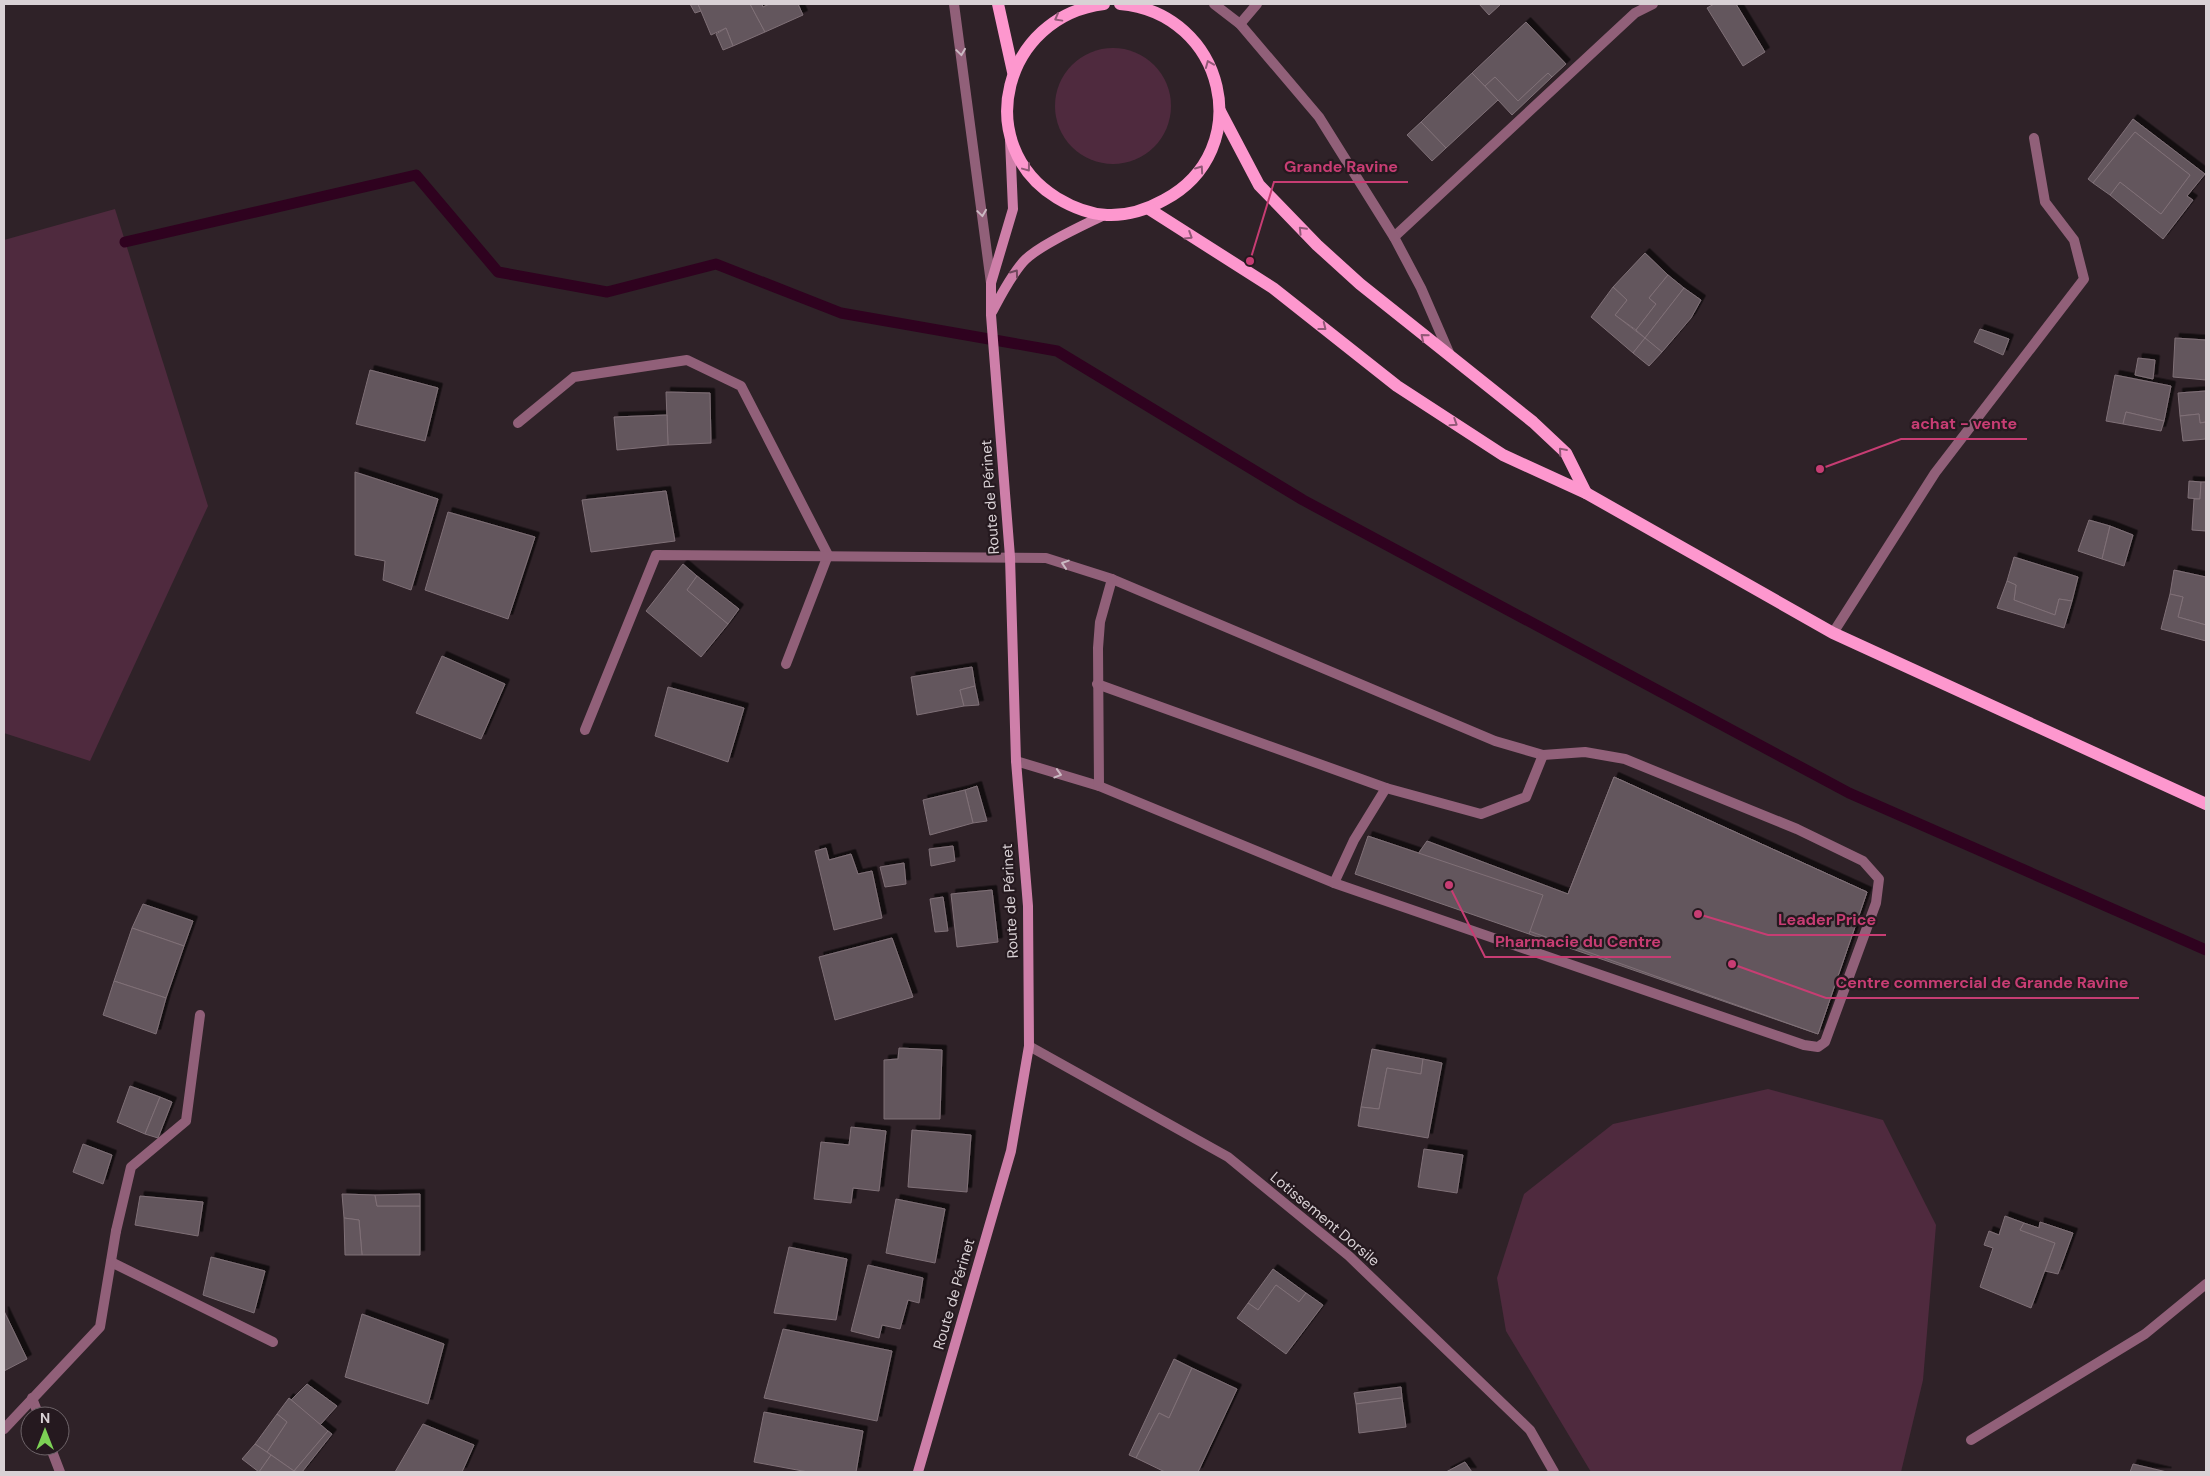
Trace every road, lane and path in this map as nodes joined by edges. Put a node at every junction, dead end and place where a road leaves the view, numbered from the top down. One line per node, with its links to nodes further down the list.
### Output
1 (954, 4): 16 (street, one-way to 16)
2 (998, 4): 9 (main road)
3 (1104, 4): 9 (main road, one-way to 9)
4 (1128, 4): 10 (main road, one-way to 4)
5 (1214, 4): 8 (street)
6 (1257, 4): 8 (street)
7 (1653, 4): 15 (street)
8 (1240, 24): 15 (street)
9 (1013, 72): 11 (main road)
10 (1220, 111): 13 (main road, one-way to 10); 18 (main road, one-way to 10)
11 (1010, 133): 14 (main road, one-way to 14); 16 (main road, Route de Périnet)
12 (2034, 138): 24 (street)
13 (1149, 209): 14 (main road); 20 (main road, one-way to 20)
14 (1104, 215): 17 (main road, one-way to 14)
15 (1394, 237): 18 (street)
16 (992, 283): 17 (main road, Route de Périnet)
17 (991, 320): 22 (main road, Route de Périnet)
18 (1451, 358): 20 (main road, one-way to 18)
19 (518, 423): 21 (street)
20 (1586, 494): 24 (main road)
21 (828, 555): 22 (street); 25 (street); 27 (street)
22 (1010, 557): 23 (street, one-way to 22); 29 (main road, Route de Périnet)
23 (1112, 579): 26 (street); 28 (street)
24 (1833, 633): 32 (main road)
25 (786, 664)
26 (1097, 684): 30 (street); 31 (street)
27 (586, 730)
28 (1543, 755): 31 (street); 33 (street)
29 (1016, 761): 30 (street, one-way to 30); 35 (main road, Route de Périnet)
30 (1099, 786): 33 (street)
31 (1386, 788): 33 (street)
32 (2206, 804)
33 (1334, 883)
34 (200, 1015): 36 (street)
35 (1029, 1046): 45 (main road, Route de Périnet); 46 (street, Lotissement Dorsile)
36 (111, 1262): 38 (street); 39 (street)
37 (2206, 1284): 42 (street)
38 (273, 1342)
39 (32, 1398): 40 (street); 41 (street)
40 (35, 1406)
41 (4, 1429)
42 (1971, 1440)
43 (54, 1456): 44 (street)
44 (60, 1472)
45 (918, 1472)
46 (1554, 1472)

